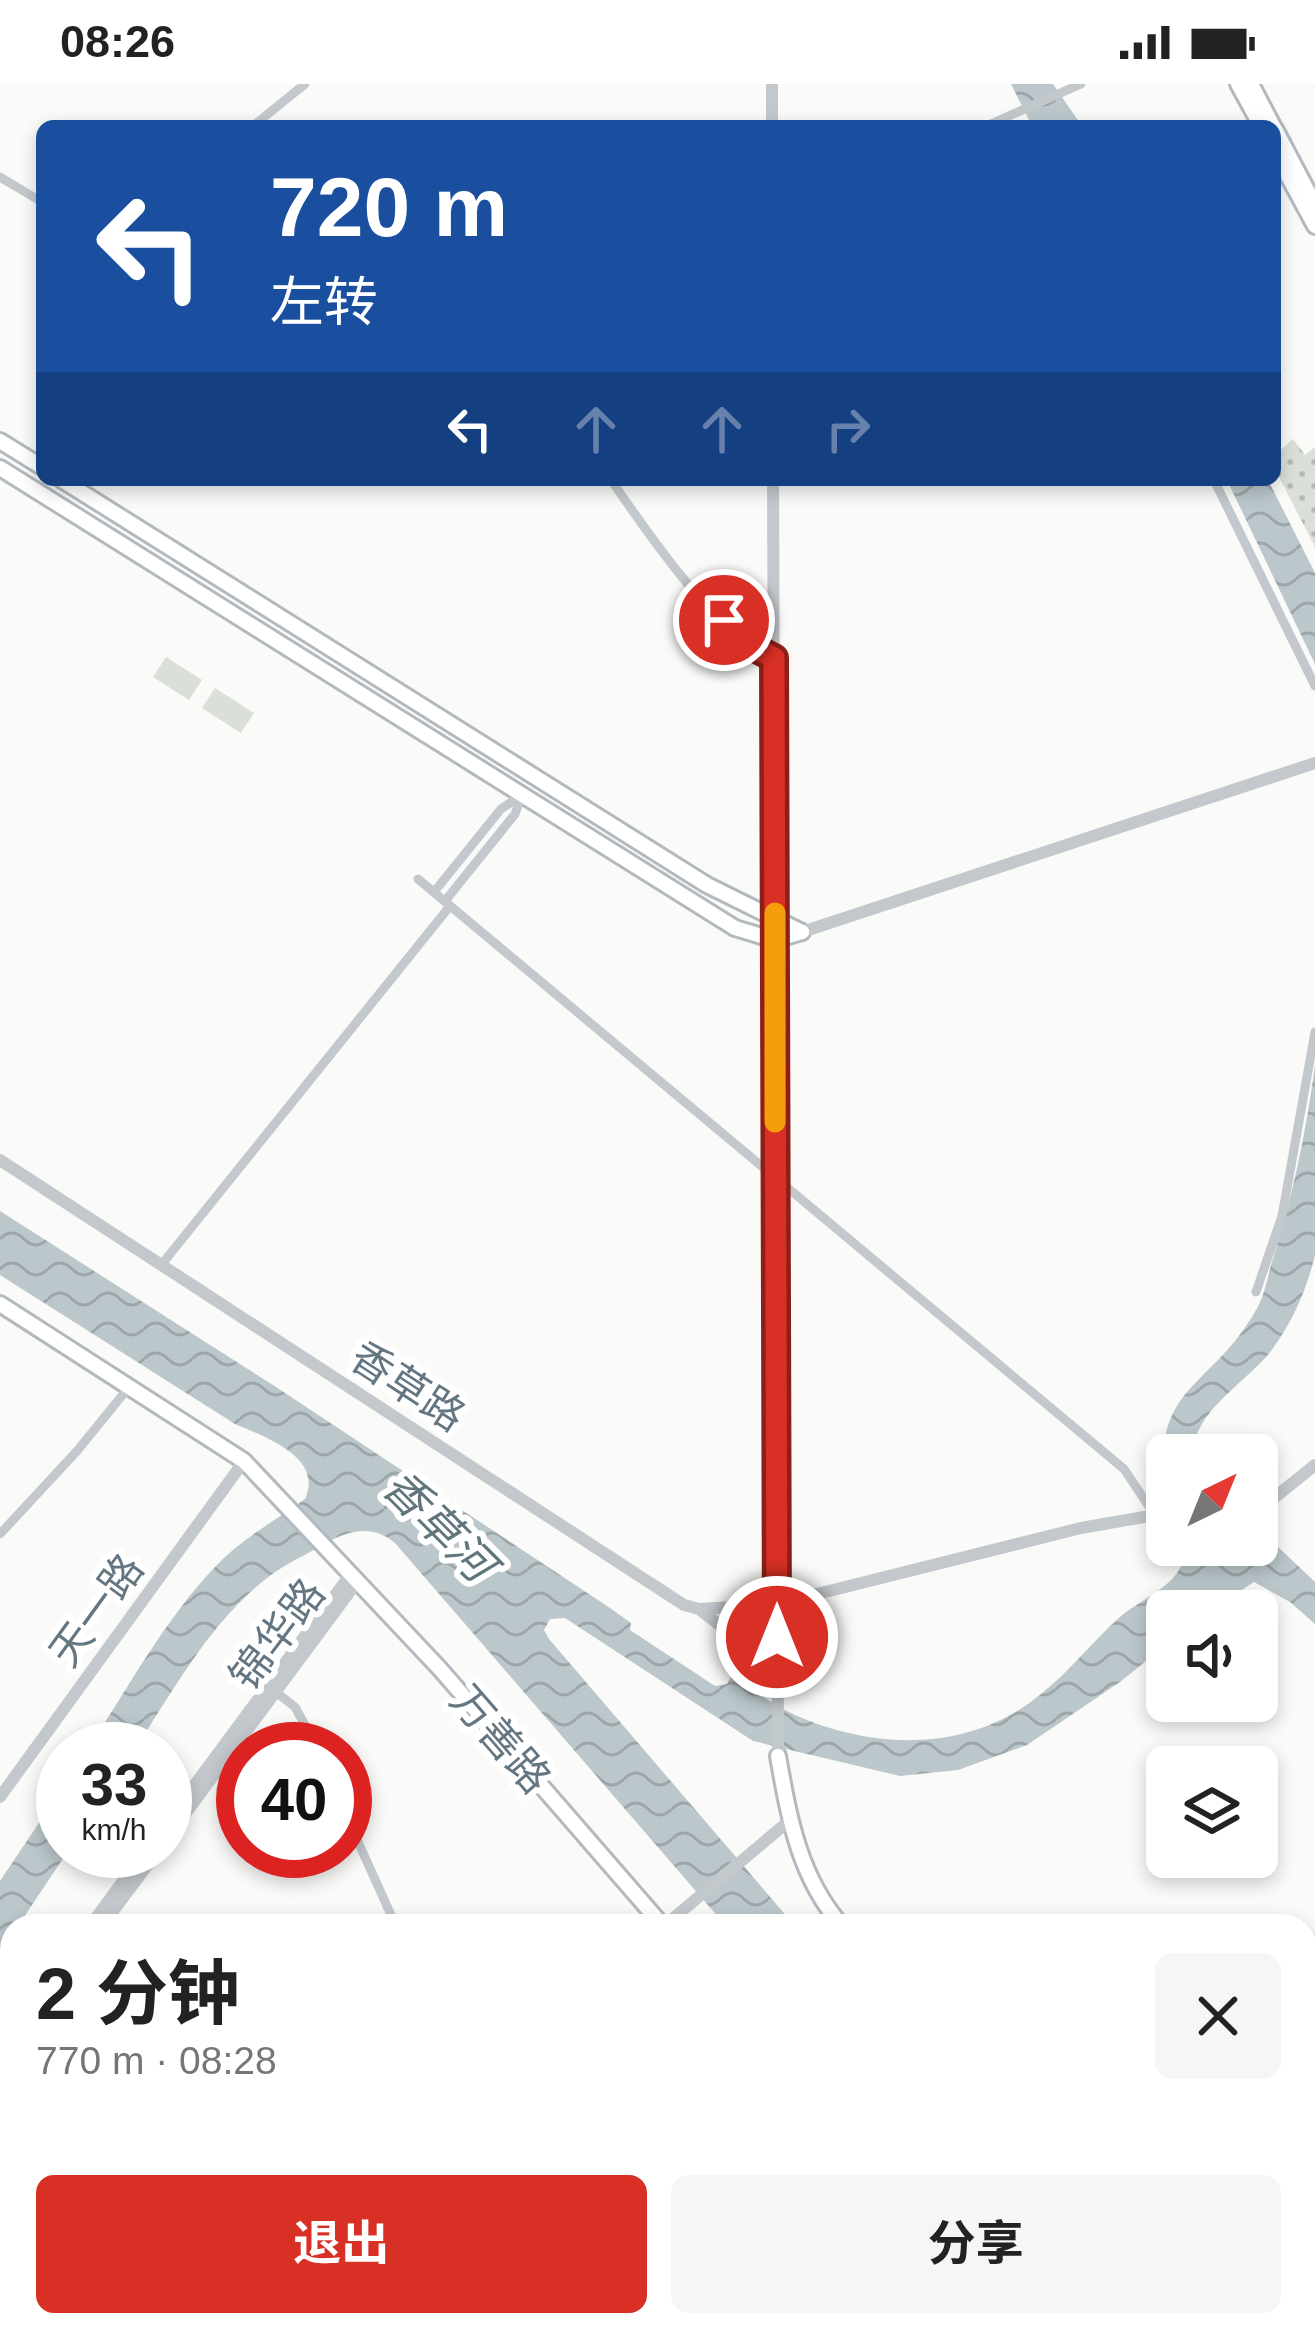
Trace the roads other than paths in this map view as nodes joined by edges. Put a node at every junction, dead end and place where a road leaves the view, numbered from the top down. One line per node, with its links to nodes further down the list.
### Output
1 (305, 84): 7 (street)
2 (772, 84): 8 (street)
3 (1081, 84): 6 (street)
4 (1238, 84): 11 (main road)
5 (1251, 84): 12 (main road)
6 (1017, 113): 9 (street); 10 (street)
7 (260, 120)
8 (772, 120)
9 (1000, 120)
10 (1020, 120)
11 (1258, 120)
12 (1270, 120)
13 (1281, 141): 17 (main road)
14 (1281, 163): 18 (main road)
15 (0, 177): 16 (street)
16 (36, 198)
17 (1315, 205)
18 (1315, 226)
19 (0, 441): 20 (main road)
20 (36, 463)
21 (0, 468): 30 (main road)
22 (72, 486): 29 (main road)
23 (614, 486): 26 (street)
24 (773, 486): 26 (street)
25 (1217, 486): 27 (street)
26 (774, 658): 34 (street)
27 (1315, 686)
28 (1315, 764): 35 (street)
29 (536, 778): 30 (street); 34 (main road)
30 (522, 795): 32 (street); 33 (street); 36 (main road)
31 (418, 879): 32 (street)
32 (434, 892): 33 (street)
33 (448, 903): 39 (street); 40 (street)
34 (775, 921): 35 (main road); 36 (street)
35 (802, 932): 36 (main road)
36 (775, 940): 39 (street)
37 (1315, 1032): 41 (street)
38 (0, 1160): 40 (street, 香草路)
39 (776, 1180): 47 (street); 51 (street)
40 (162, 1264): 52 (street, 香草路)
41 (1256, 1292)
42 (0, 1304): 43 (main road, 万善路)
43 (129, 1387): 44 (main road, 万善路); 49 (street)
44 (244, 1461): 50 (main road, 万善路); 58 (street, 天一路)
45 (1315, 1465): 46 (street)
46 (1278, 1495)
47 (1146, 1496)
48 (1146, 1517): 51 (street)
49 (0, 1534)
50 (353, 1578): 54 (street, 锦华路); 67 (main road, 万善路)
51 (777, 1604): 52 (street); 53 (street)
52 (699, 1609): 53 (street, 香草路)
53 (777, 1670): 56 (street)
54 (272, 1689): 55 (street); 57 (street, 锦华路); 59 (street, 锦华路)
55 (303, 1722)
56 (778, 1756): 60 (main road)
57 (192, 1791)
58 (0, 1797)
59 (192, 1803)
60 (789, 1821): 68 (street); 69 (main road)
61 (372, 1873): 66 (street)
62 (126, 1878): 64 (street)
63 (138, 1878): 65 (street)
64 (99, 1914)
65 (111, 1914)
66 (391, 1914)
67 (653, 1914)
68 (673, 1914)
69 (831, 1914)

